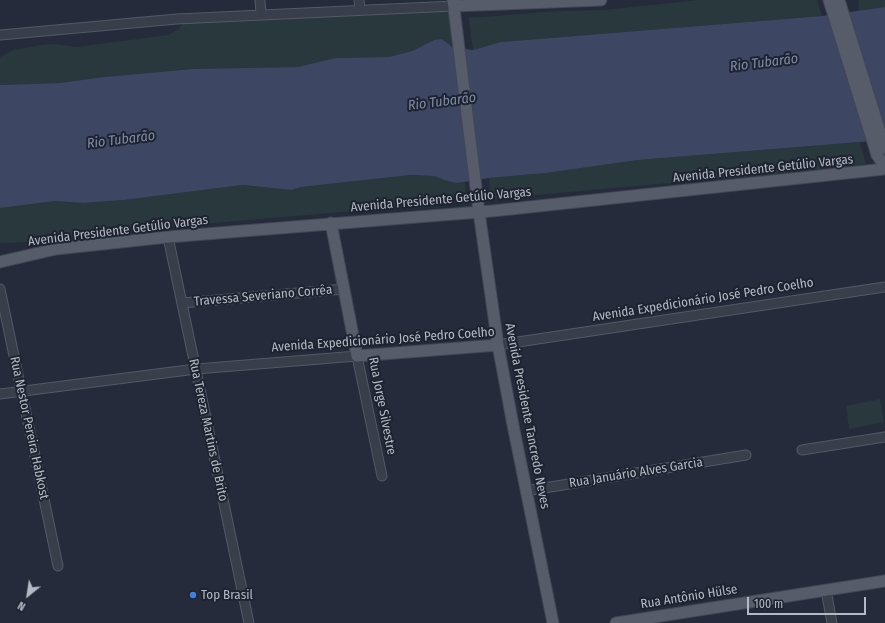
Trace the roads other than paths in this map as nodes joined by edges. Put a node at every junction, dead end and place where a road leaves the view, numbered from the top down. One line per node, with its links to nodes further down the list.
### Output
1 (260, 0): 9 (street)
2 (359, 0): 8 (street)
3 (587, 0): 4 (main road); 7 (main road)
4 (601, 0)
5 (829, 0): 11 (main road)
6 (839, 0): 11 (main road)
7 (453, 3): 8 (street); 14 (main road, Avenida Presidente Tancredo Neves)
8 (360, 10): 9 (street)
9 (261, 14): 10 (street)
10 (0, 35)
11 (881, 151): 12 (main road)
12 (885, 166)
13 (885, 169): 14 (main road, Avenida Presidente Getúlio Vargas)
14 (478, 206): 15 (main road, Avenida Presidente Getúlio Vargas); 22 (main road, Avenida Presidente Tancredo Neves)
15 (331, 223): 16 (main road, Avenida Presidente Getúlio Vargas); 20 (main road, Rua Jorge Silvestre)
16 (168, 237): 17 (main road, Avenida Presidente Getúlio Vargas); 21 (street, Rua Tereza Martins de Brito)
17 (0, 262)
18 (885, 287): 22 (street, Avenida Expedicionário José Pedro Coelho)
19 (0, 289): 25 (street, Rua Nestor Pereira Habkost)
20 (344, 289): 21 (street, Travessa Severiano Corrêa); 23 (main road, Rua Jorge Silvestre)
21 (182, 302): 24 (street, Rua Tereza Martins de Brito)
22 (498, 345): 23 (main road, Avenida Expedicionário José Pedro Coelho); 31 (main road, Avenida Presidente Tancredo Neves)
23 (357, 356): 24 (street, Avenida Expedicionário José Pedro Coelho); 30 (street, Rua Jorge Silvestre)
24 (196, 369): 25 (street, Avenida Expedicionário José Pedro Coelho); 35 (street, Rua Tereza Martins de Brito)
25 (22, 391): 26 (street, Avenida Expedicionário José Pedro Coelho); 32 (street, Rua Nestor Pereira Habkost)
26 (0, 394)
27 (885, 438): 28 (street)
28 (802, 450)
29 (746, 456): 31 (street, Rua Januário Alves Garcia)
30 (382, 476)
31 (526, 491): 36 (main road, Avenida Presidente Tancredo Neves)
32 (58, 566)
33 (885, 581): 34 (main road, Rua Antônio Hülse)
34 (826, 590): 37 (main road, Rua Antônio Hülse); 38 (street)
35 (249, 623)
36 (553, 623)
37 (616, 623)
38 (832, 623)

